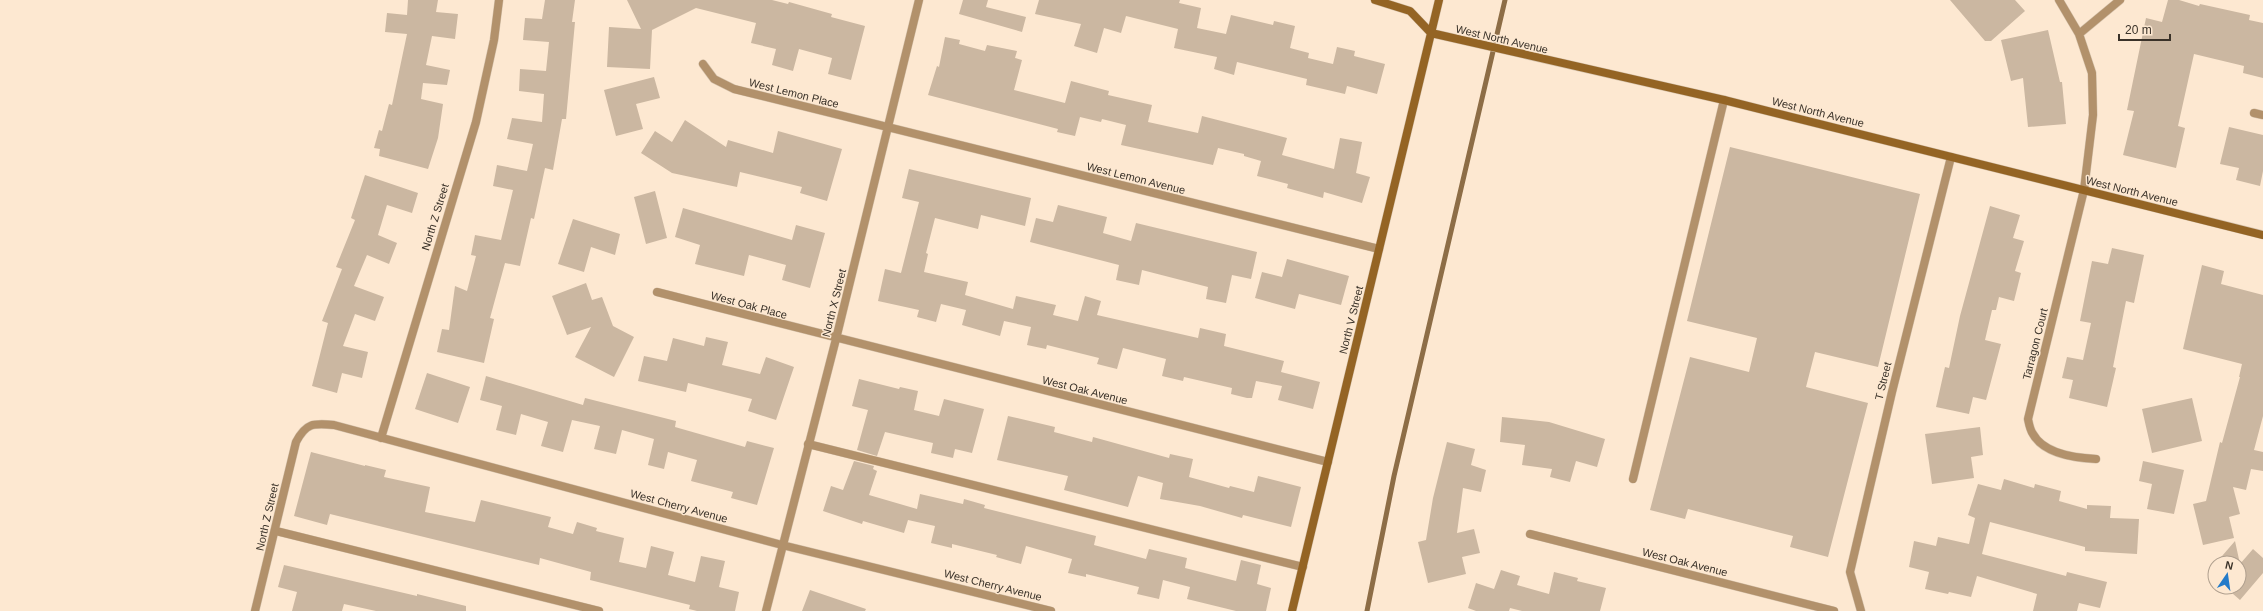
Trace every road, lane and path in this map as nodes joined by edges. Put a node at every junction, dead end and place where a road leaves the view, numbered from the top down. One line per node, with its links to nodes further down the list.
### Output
1 (499, 0): 21 (street, North Z Street)
2 (918, 0): 13 (street, North X Street)
3 (1375, 0): 7 (street)
4 (1440, 0): 7 (street, North V Street)
5 (2059, 0): 8 (street, Tarragon Court)
6 (2120, 0): 8 (street)
7 (1431, 33): 10 (street, West North Avenue); 17 (street, North V Street)
8 (2079, 34): 15 (street, Tarragon Court)
9 (703, 64): 13 (street, West Lemon Place)
10 (1724, 100): 14 (street, West North Avenue); 25 (street)
11 (2254, 113): 12 (street)
12 (2263, 115)
13 (888, 128): 17 (street, West Lemon Avenue); 19 (street, North X Street)
14 (1951, 157): 15 (street, West North Avenue); 36 (street, T Street)
15 (2084, 190): 16 (street, West North Avenue); 23 (street, Tarragon Court)
16 (2263, 235)
17 (1379, 249): 24 (street, North V Street)
18 (657, 292): 19 (street, West Oak Place)
19 (836, 339): 22 (street, North X Street); 24 (street, West Oak Avenue)
20 (303, 429): 21 (street, West Cherry Avenue); 26 (street, North Z Street)
21 (381, 438): 28 (street, West Cherry Avenue)
22 (808, 444): 28 (street, North X Street); 29 (street)
23 (2096, 459)
24 (1328, 462): 29 (street, North V Street)
25 (1633, 479)
26 (276, 531): 30 (street, North Z Street); 31 (street)
27 (1530, 534): 35 (street, West Oak Avenue)
28 (782, 545): 32 (street, North X Street); 33 (street, West Cherry Avenue)
29 (1303, 566): 34 (street, North V Street)
30 (255, 611)
31 (599, 611)
32 (766, 611)
33 (1051, 611)
34 (1292, 611)
35 (1834, 611)
36 (1861, 611)

